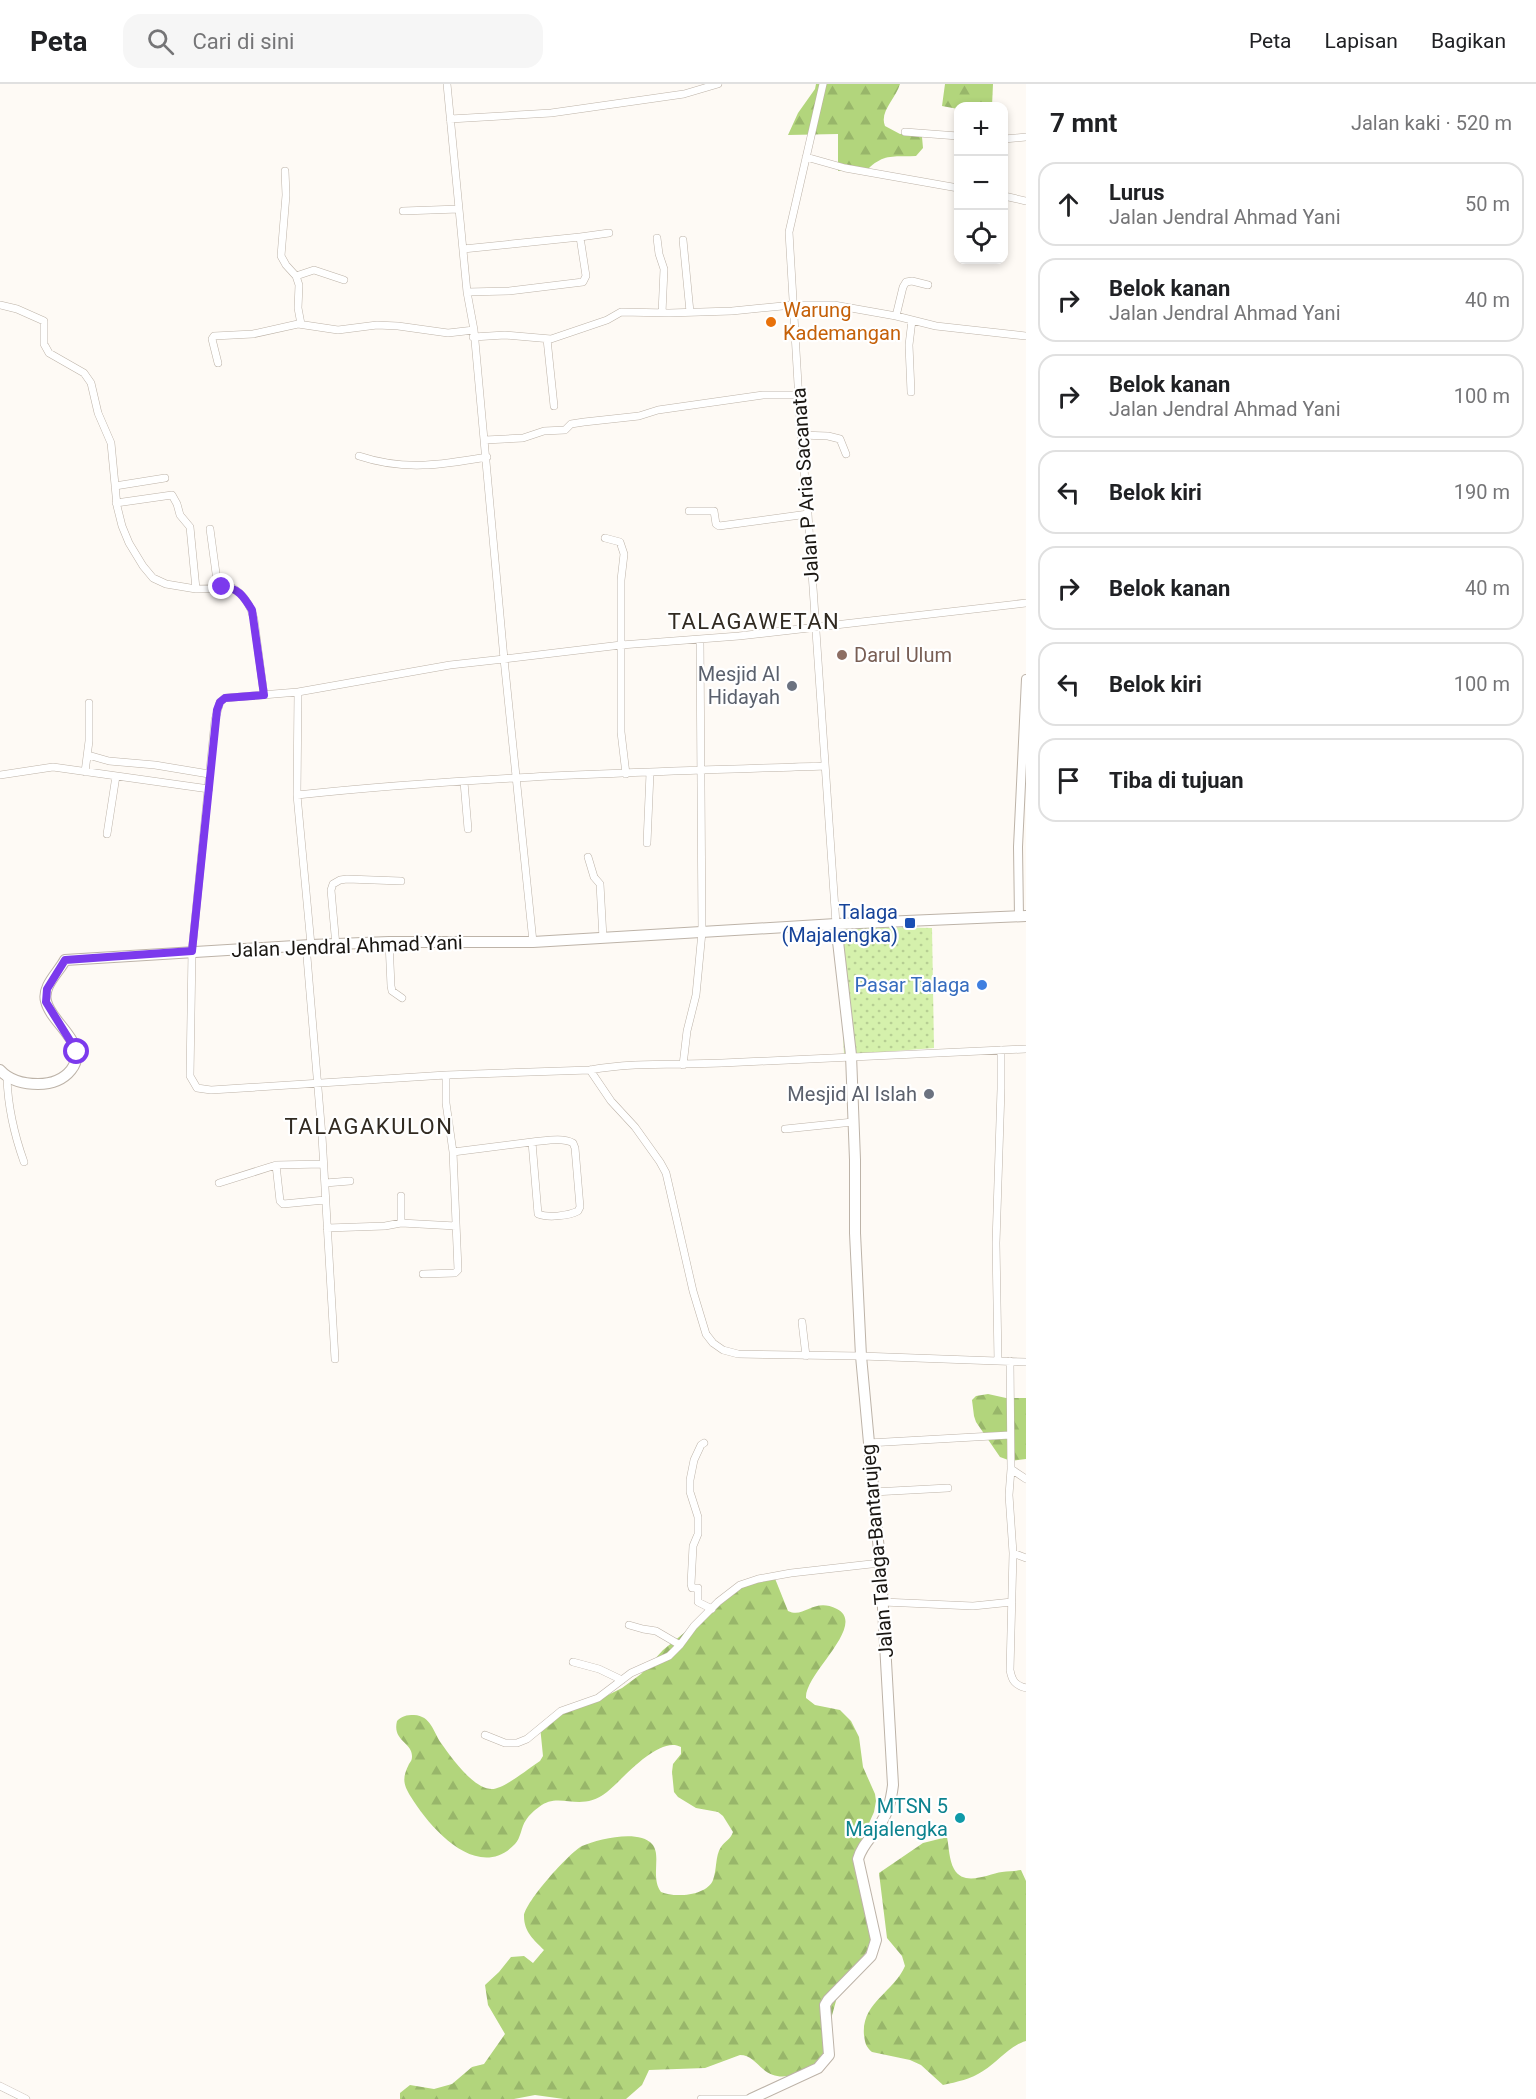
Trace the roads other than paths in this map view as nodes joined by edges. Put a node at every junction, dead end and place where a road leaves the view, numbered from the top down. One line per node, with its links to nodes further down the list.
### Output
1 (447, 84): 4 (street)
2 (718, 84): 4 (street)
3 (823, 84): 9 (street, Jalan P Aria Sacanata)
4 (450, 119): 14 (street)
5 (905, 132): 6 (street)
6 (954, 136)
7 (1026, 136): 8 (street)
8 (1008, 138)
9 (806, 157): 11 (street); 26 (street, Jalan P Aria Sacanata)
10 (285, 171): 21 (street)
11 (954, 187)
12 (1008, 197): 13 (street)
13 (1026, 201)
14 (459, 209): 15 (street); 20 (street)
15 (403, 211)
16 (609, 233): 17 (street)
17 (580, 237): 20 (street); 24 (street)
18 (657, 238): 28 (street)
19 (683, 240): 27 (street)
20 (463, 249): 24 (street)
21 (297, 276): 22 (street); 31 (street)
22 (344, 279)
23 (928, 285): 29 (street)
24 (467, 292): 32 (street)
25 (0, 305): 45 (street)
26 (793, 305): 27 (street); 29 (street); 37 (street, Jalan P Aria Sacanata)
27 (690, 312): 28 (street)
28 (662, 313): 34 (street)
29 (896, 316): 30 (street)
30 (912, 320): 33 (street); 36 (street)
31 (301, 324): 32 (street); 35 (street)
32 (474, 333): 34 (street); 40 (street)
33 (1026, 336)
34 (547, 339): 38 (street)
35 (218, 363)
36 (911, 392)
37 (799, 395): 39 (street, Jalan P Aria Sacanata); 40 (street)
38 (554, 406)
39 (801, 435): 41 (street); 48 (street, Jalan P Aria Sacanata)
40 (485, 440): 43 (street)
41 (846, 454)
42 (359, 456): 43 (street)
43 (487, 457): 57 (street)
44 (165, 478): 45 (street)
45 (115, 486): 46 (street)
46 (116, 503): 52 (street); 52 (street)
47 (689, 511): 48 (street)
48 (808, 514): 54 (street, Jalan P Aria Sacanata)
49 (210, 529): 51 (street)
50 (605, 538): 56 (street)
51 (218, 588): 52 (street); 60 (street)
52 (196, 589)
53 (1026, 603): 54 (street)
54 (815, 626): 55 (street); 63 (street, Jalan P Aria Sacanata)
55 (700, 640): 56 (street); 65 (street)
56 (621, 645): 57 (street); 69 (street)
57 (504, 658): 59 (street); 71 (street)
58 (1026, 680): 80 (street)
59 (297, 692): 60 (street); 74 (street)
60 (264, 695): 68 (street)
61 (89, 703): 62 (street)
62 (88, 755): 64 (street); 68 (street)
63 (825, 766): 65 (street); 81 (street, Jalan P Aria Sacanata)
64 (85, 772): 67 (street); 70 (street)
65 (700, 772): 66 (street); 82 (street)
66 (650, 773): 69 (street); 77 (street)
67 (4, 774)
68 (209, 774): 73 (street)
69 (626, 774): 71 (street)
70 (116, 776): 73 (street); 76 (street)
71 (516, 779): 72 (street); 85 (street)
72 (464, 782): 74 (street); 75 (street)
73 (209, 789): 88 (street)
74 (297, 795): 86 (street)
75 (468, 829)
76 (107, 834)
77 (647, 843)
78 (588, 857): 83 (street)
79 (401, 881): 87 (street)
80 (1022, 917): 81 (main road, Jalan Jendral Ahmad Yani)
81 (836, 924): 82 (main road, Jalan Jendral Ahmad Yani); 92 (main road, Jalan Talaga-Bantarujeg)
82 (702, 932): 83 (main road, Jalan Jendral Ahmad Yani); 93 (street)
83 (603, 938): 85 (main road, Jalan Jendral Ahmad Yani)
84 (389, 942): 85 (main road, Jalan Jendral Ahmad Yani); 87 (main road, Jalan Jendral Ahmad Yani); 89 (street)
85 (534, 942)
86 (309, 945): 87 (main road, Jalan Jendral Ahmad Yani); 88 (main road, Jalan Jendral Ahmad Yani); 97 (street)
87 (336, 946)
88 (192, 951): 95 (main road, Jalan Jendral Ahmad Yani); 97 (street)
89 (402, 998)
90 (1026, 1049): 91 (street)
91 (1001, 1050): 92 (street); 118 (street)
92 (851, 1055): 93 (street); 98 (main road, Jalan Talaga-Bantarujeg)
93 (683, 1065): 94 (street)
94 (590, 1070): 96 (street); 115 (street)
95 (4, 1074): 102 (street)
96 (446, 1075): 97 (street); 101 (street)
97 (317, 1084): 103 (street)
98 (853, 1122): 99 (street); 116 (main road, Jalan Talaga-Bantarujeg)
99 (785, 1129)
100 (532, 1142): 100 (street); 101 (street)
101 (453, 1152): 111 (street)
102 (24, 1162)
103 (323, 1164): 104 (street); 107 (street)
104 (276, 1165): 106 (street); 109 (street)
105 (350, 1181): 107 (street)
106 (219, 1183)
107 (325, 1183): 109 (street)
108 (400, 1196): 110 (street)
109 (325, 1200): 112 (street)
110 (401, 1223): 111 (street); 112 (street)
111 (456, 1226): 113 (street)
112 (327, 1228): 117 (street)
113 (423, 1274)
114 (802, 1322): 115 (street)
115 (806, 1356): 116 (street)
116 (861, 1356): 118 (street); 123 (main road, Jalan Talaga-Bantarujeg)
117 (334, 1359)
118 (998, 1361): 119 (street)
119 (1010, 1361): 120 (street); 121 (street)
120 (1026, 1362)
121 (1010, 1435): 123 (street); 124 (street)
122 (704, 1443): 133 (street)
123 (868, 1443): 127 (main road, Jalan Talaga-Bantarujeg)
124 (1011, 1469): 125 (street); 128 (street)
125 (1026, 1479)
126 (948, 1488): 127 (street)
127 (873, 1492): 130 (main road, Jalan Talaga-Bantarujeg)
128 (1013, 1553): 129 (street); 132 (street)
129 (1026, 1558)
130 (880, 1563): 131 (main road, Jalan Talaga-Bantarujeg); 133 (street)
131 (883, 1602): 132 (street); 143 (main road, Jalan Talaga-Bantarujeg)
132 (1012, 1602): 138 (street)
133 (712, 1609): 135 (street)
134 (629, 1625): 135 (street)
135 (680, 1646): 137 (street)
136 (573, 1662): 137 (street)
137 (622, 1680): 139 (street)
138 (1026, 1688)
139 (485, 1735)
140 (0, 2086): 141 (street)
141 (26, 2099)
142 (701, 2099): 143 (street)
143 (751, 2099)

